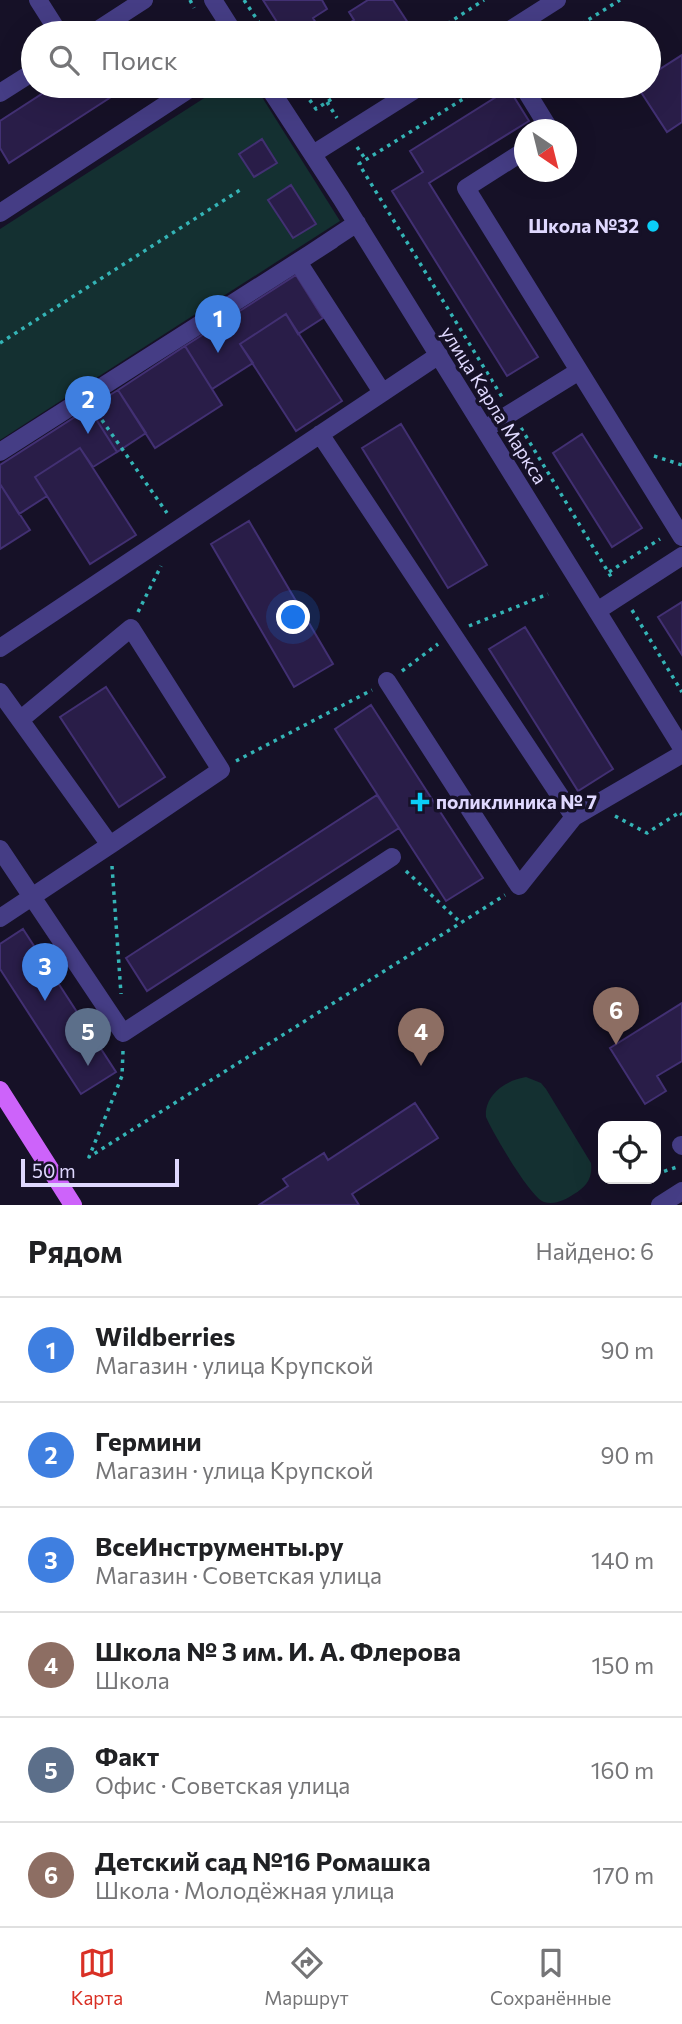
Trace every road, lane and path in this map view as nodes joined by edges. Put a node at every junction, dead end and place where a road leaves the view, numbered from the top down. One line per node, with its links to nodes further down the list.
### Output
1 (38, 0): 8 (street)
2 (144, 0): 9 (street)
3 (213, 0): 10 (street)
4 (244, 0): 11 (path)
5 (484, 0): 12 (path)
6 (557, 0): 13 (street)
7 (620, 0): 14 (path)
8 (51, 21)
9 (112, 21)
10 (226, 21)
11 (258, 21)
12 (452, 21)
13 (524, 21)
14 (587, 21)
15 (21, 80): 16 (street)
16 (0, 93)
17 (175, 98): 28 (street)
18 (276, 98): 25 (street, улица Карла Маркса)
19 (308, 98): 20 (path)
20 (333, 98)
21 (402, 98): 25 (street)
22 (465, 98): 37 (path)
23 (530, 98): 24 (street)
24 (543, 119)
25 (313, 154): 29 (street, улица Карла Маркса)
26 (514, 158): 34 (street)
27 (240, 190): 32 (path)
28 (1, 210)
29 (357, 223): 31 (street); 33 (street, улица Карла Маркса)
30 (332, 240): 31 (street)
31 (298, 262): 35 (street); 36 (street)
32 (0, 343)
33 (439, 355): 35 (street); 38 (street, улица Карла Маркса)
34 (579, 370): 37 (street); 42 (street)
35 (382, 393): 39 (street)
36 (86, 397): 40 (street); 41 (path)
37 (511, 412): 38 (street); 45 (path)
38 (485, 429): 47 (street, улица Карла Маркса)
39 (320, 434): 41 (street); 58 (street)
40 (0, 452)
41 (178, 529): 49 (street)
42 (679, 532): 45 (path)
43 (682, 556): 46 (street)
44 (160, 566): 48 (path)
45 (609, 572): 46 (path)
46 (622, 595): 47 (street); 52 (path)
47 (597, 611): 54 (street, улица Карла Маркса)
48 (131, 628): 53 (street); 59 (street)
49 (0, 648)
50 (387, 681): 62 (street)
51 (0, 692): 53 (street)
52 (682, 692)
53 (20, 720): 59 (street)
54 (682, 748)
55 (682, 754): 56 (street)
56 (594, 805): 57 (path); 58 (street)
57 (682, 815)
58 (575, 817): 62 (street)
59 (110, 845): 63 (street); 66 (path)
60 (0, 849): 63 (street)
61 (391, 858): 65 (path); 66 (street)
62 (519, 887): 65 (path)
63 (33, 898): 64 (street); 66 (street)
64 (0, 918)
65 (461, 923): 66 (path)
66 (123, 1033)
67 (0, 1090): 71 (main road)
68 (682, 1165): 69 (path)
69 (661, 1172)
70 (682, 1191): 72 (street)
71 (73, 1205)
72 (660, 1205)

